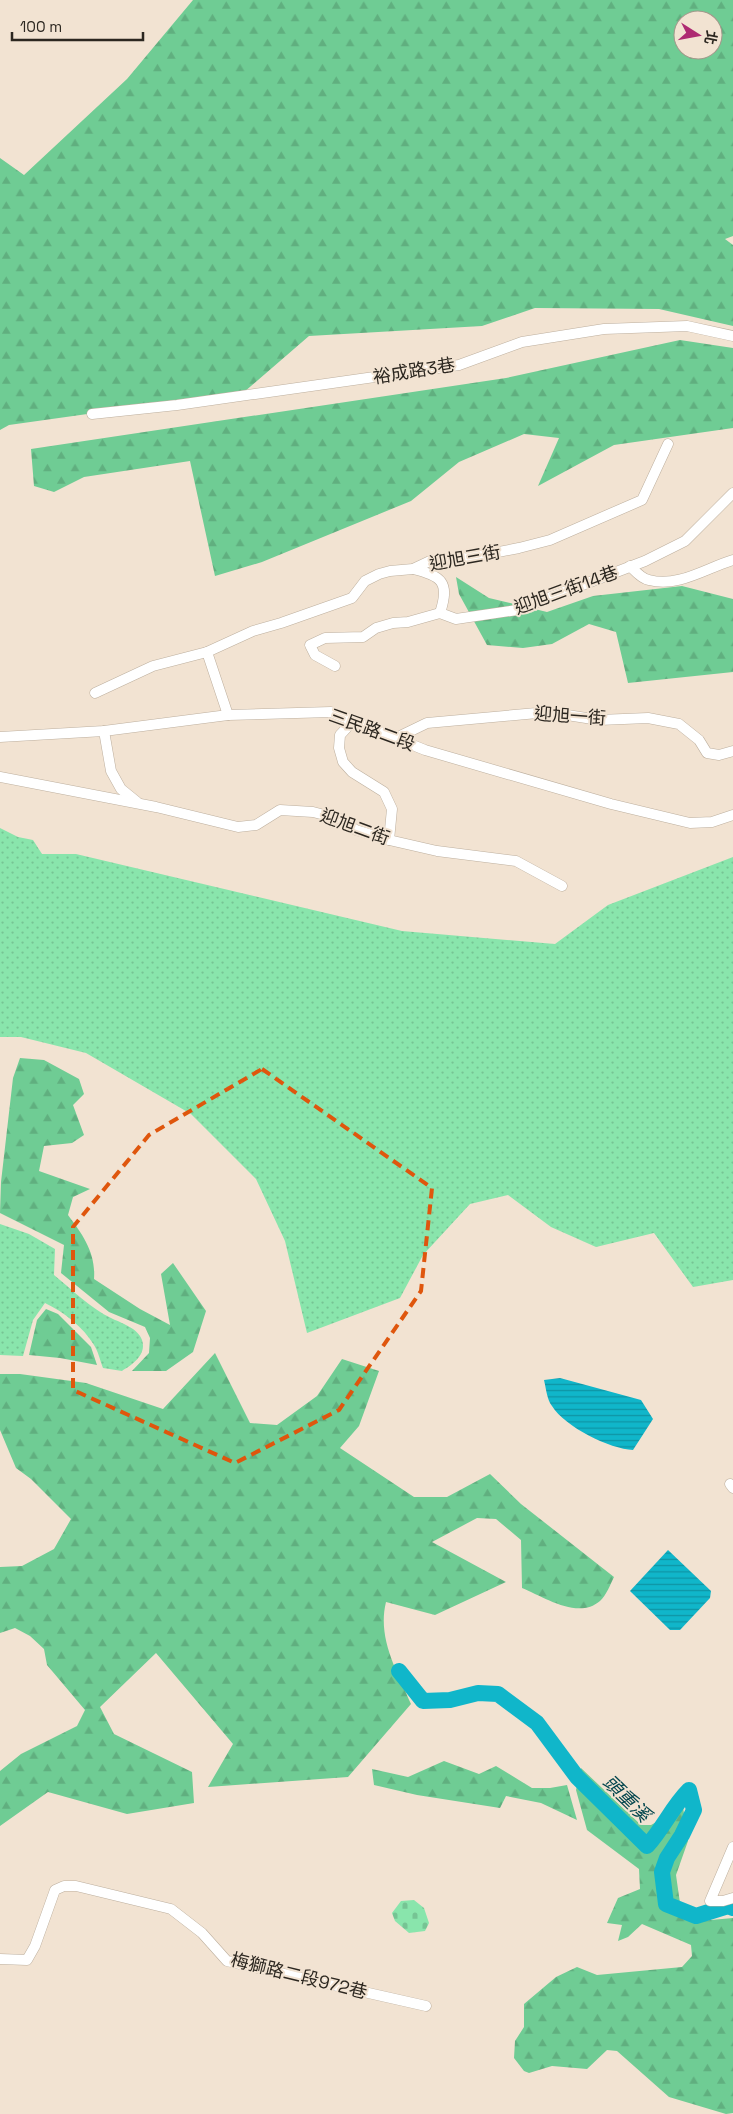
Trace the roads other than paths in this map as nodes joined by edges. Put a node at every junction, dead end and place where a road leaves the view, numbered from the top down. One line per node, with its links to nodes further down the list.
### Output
1 (733, 336): 2 (street, 裕成路3巷)
2 (92, 414)
3 (668, 444): 7 (street, 迎旭三街)
4 (733, 493): 6 (street, 迎旭三街14巷)
5 (733, 560): 6 (street)
6 (630, 566): 8 (street, 迎旭三街14巷)
7 (413, 570): 8 (street); 9 (street, 迎旭三街)
8 (440, 613): 10 (street)
9 (207, 652): 11 (street, 迎旭三街); 12 (street)
10 (335, 666)
11 (95, 693)
12 (228, 715): 13 (street, 三民路二段); 14 (street, 三民路二段)
13 (353, 721): 16 (street, 三民路二段); 21 (street)
14 (104, 731): 15 (street, 三民路二段); 19 (street)
15 (0, 737)
16 (396, 738): 17 (street, 迎旭一街); 20 (street, 三民路二段)
17 (733, 750)
18 (0, 777): 19 (street, 迎旭二街)
19 (140, 804): 21 (street, 迎旭二街)
20 (733, 815)
21 (389, 840): 22 (street, 迎旭二街)
22 (562, 886)
23 (733, 1847): 24 (street)
24 (733, 1898)
25 (0, 1959): 26 (street, 梅獅路二段972巷)
26 (426, 2006)

